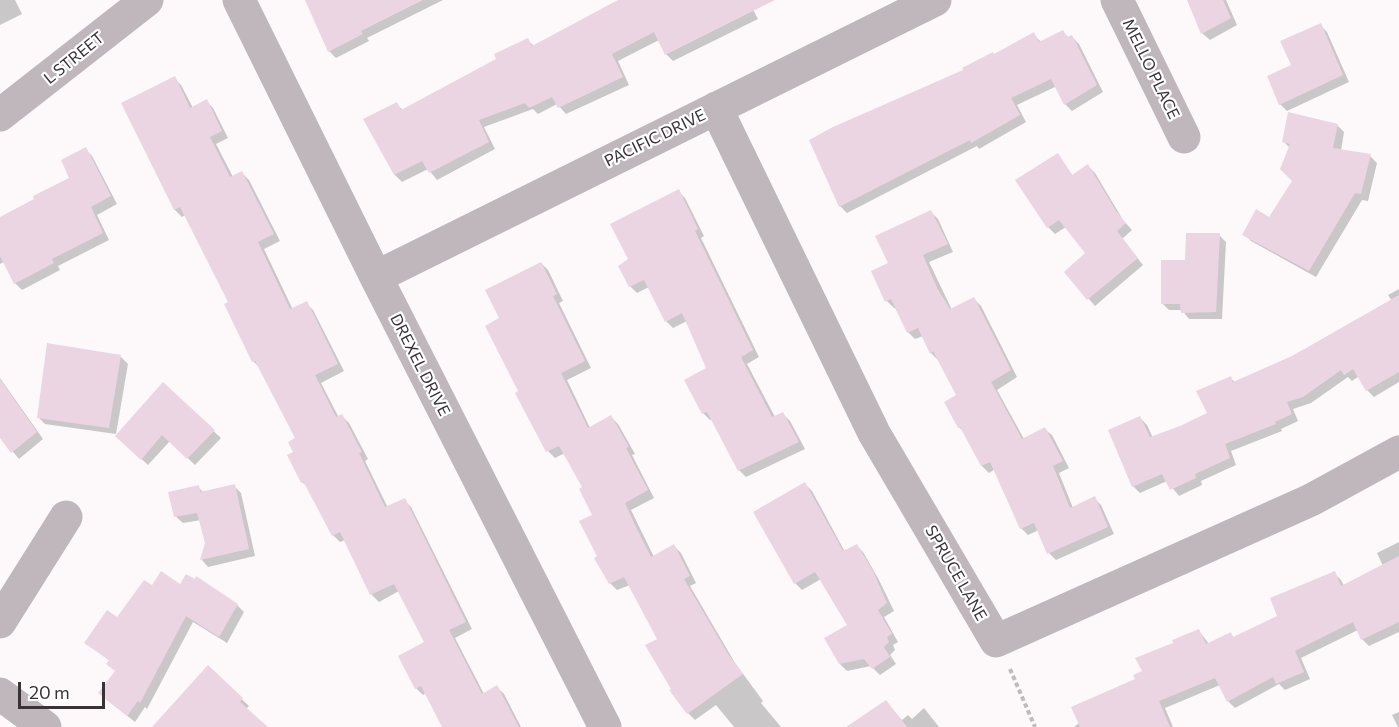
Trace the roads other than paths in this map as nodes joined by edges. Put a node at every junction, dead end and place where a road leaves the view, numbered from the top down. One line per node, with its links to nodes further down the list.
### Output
1 (147, 0): 6 (street, L STREET)
2 (239, 0): 8 (street, DREXEL DRIVE)
3 (935, 0): 5 (street, PACIFIC DRIVE)
4 (1117, 0): 7 (street, MELLO PLACE)
5 (716, 108): 8 (street, PACIFIC DRIVE); 9 (street, SPRUCE LANE)
6 (0, 115)
7 (1185, 137)
8 (376, 277): 14 (street, DREXEL DRIVE)
9 (1399, 452)
10 (66, 517): 11 (street)
11 (0, 622)
12 (0, 694): 13 (street)
13 (45, 727)
14 (605, 727)

